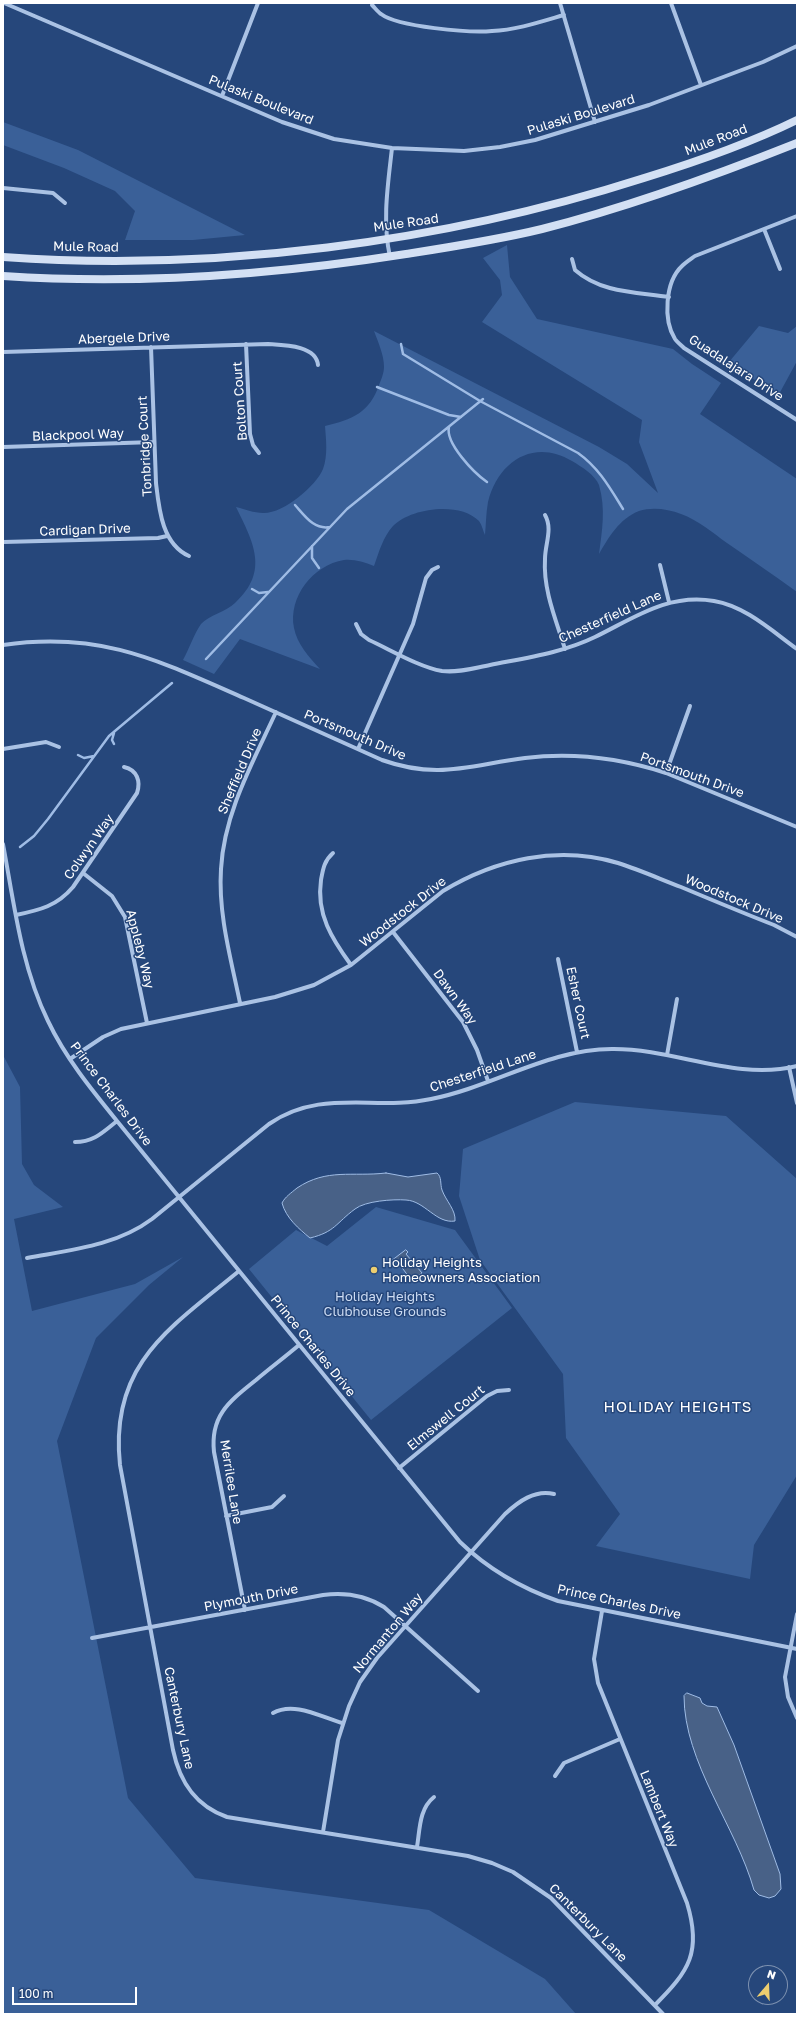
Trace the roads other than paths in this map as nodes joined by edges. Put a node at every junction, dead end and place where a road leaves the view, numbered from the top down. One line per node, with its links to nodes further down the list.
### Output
1 (4, 3): 9 (street, Pulaski Boulevard)
2 (258, 3): 9 (street)
3 (560, 3): 6 (street)
4 (671, 3): 8 (street)
5 (372, 6): 6 (street)
6 (564, 16): 11 (street)
7 (797, 46): 8 (street, Pulaski Boulevard)
8 (701, 85): 11 (street, Pulaski Boulevard)
9 (222, 96): 13 (street, Pulaski Boulevard)
10 (797, 120): 18 (main road, Mule Road)
11 (595, 122): 13 (street, Pulaski Boulevard)
12 (797, 143): 20 (main road)
13 (392, 148): 18 (street)
14 (3, 188): 15 (street)
15 (65, 203)
16 (797, 216): 17 (street, Guadalajara Drive)
17 (764, 229): 22 (street); 24 (street, Guadalajara Drive)
18 (386, 238): 19 (main road, Mule Road); 20 (street)
19 (3, 257)
20 (390, 257): 23 (main road)
21 (572, 259): 24 (street)
22 (780, 269)
23 (3, 276)
24 (669, 297): 29 (street, Guadalajara Drive)
25 (246, 344): 26 (street, Abergele Drive); 28 (street, Abergele Drive); 32 (street, Bolton Court)
26 (151, 347): 27 (street, Abergele Drive); 30 (street, Tonbridge Court)
27 (3, 352)
28 (318, 366)
29 (797, 420)
30 (154, 442): 31 (street, Blackpool Way); 34 (street, Tonbridge Court)
31 (3, 447)
32 (259, 453)
33 (544, 515): 42 (street)
34 (168, 536): 35 (street, Cardigan Drive); 36 (street, Tonbridge Court)
35 (3, 542)
36 (189, 556)
37 (660, 565): 39 (street)
38 (438, 567): 44 (street)
39 (669, 602): 42 (street, Chesterfield Lane); 43 (street, Chesterfield Lane)
40 (356, 624): 44 (street, Chesterfield Lane)
41 (3, 645): 46 (street, Portsmouth Drive)
42 (565, 649): 44 (street, Chesterfield Lane)
43 (797, 649)
44 (399, 654): 49 (street)
45 (690, 706): 51 (street)
46 (276, 712): 49 (street, Portsmouth Drive); 62 (street, Sheffield Drive)
47 (59, 747): 48 (street)
48 (3, 749)
49 (358, 749): 51 (street, Portsmouth Drive)
50 (124, 767): 55 (street, Colwyn Way)
51 (666, 774): 52 (street, Portsmouth Drive)
52 (797, 826)
53 (3, 844): 56 (street, Prince Charles Drive)
54 (333, 853): 60 (street)
55 (83, 873): 56 (street, Colwyn Way); 63 (street, Appleby Way)
56 (16, 915): 66 (street, Prince Charles Drive)
57 (393, 932): 58 (street, Woodstock Drive); 60 (street, Woodstock Drive); 69 (street, Dawn Way)
58 (797, 937)
59 (558, 959): 64 (street, Esher Court)
60 (351, 964): 62 (street, Woodstock Drive)
61 (677, 999): 65 (street)
62 (240, 1004): 63 (street, Woodstock Drive)
63 (147, 1023): 66 (street, Woodstock Drive)
64 (577, 1052): 65 (street, Chesterfield Lane); 69 (street, Chesterfield Lane)
65 (667, 1055): 68 (street, Chesterfield Lane)
66 (70, 1059): 71 (street, Prince Charles Drive)
67 (797, 1066): 68 (street, Chesterfield Lane)
68 (789, 1068): 70 (street)
69 (488, 1081): 73 (street, Chesterfield Lane)
70 (797, 1104)
71 (117, 1121): 72 (street); 73 (street, Prince Charles Drive)
72 (76, 1142)
73 (179, 1197): 74 (street, Chesterfield Lane); 75 (street, Prince Charles Drive)
74 (27, 1258)
75 (239, 1271): 76 (street, Prince Charles Drive); 87 (street, Canterbury Lane)
76 (299, 1345): 78 (street, Prince Charles Drive); 81 (street, Merrilee Lane)
77 (509, 1390): 78 (street, Elmswell Court)
78 (399, 1468): 82 (street, Prince Charles Drive)
79 (554, 1494): 82 (street, Normanton Way)
80 (284, 1496): 81 (street)
81 (226, 1516): 83 (street, Merrilee Lane)
82 (471, 1552): 84 (street, Prince Charles Drive); 86 (street, Normanton Way)
83 (245, 1610): 86 (street, Plymouth Drive); 87 (street, Plymouth Drive)
84 (602, 1610): 89 (street, Prince Charles Drive); 95 (street, Lambert Way)
85 (797, 1614): 89 (street)
86 (406, 1626): 91 (street, Plymouth Drive); 94 (street, Normanton Way)
87 (150, 1628): 88 (street, Plymouth Drive); 98 (street, Canterbury Lane)
88 (92, 1638)
89 (790, 1648): 90 (street, Prince Charles Drive); 93 (street)
90 (797, 1649)
91 (478, 1691)
92 (273, 1713): 94 (street)
93 (797, 1718)
94 (342, 1723): 98 (street, Normanton Way)
95 (620, 1739): 96 (street); 100 (street, Lambert Way)
96 (555, 1776)
97 (434, 1797): 99 (street)
98 (323, 1832): 99 (street, Canterbury Lane)
99 (418, 1847): 100 (street, Canterbury Lane)
100 (655, 2005): 101 (street, Canterbury Lane)
101 (664, 2014)

